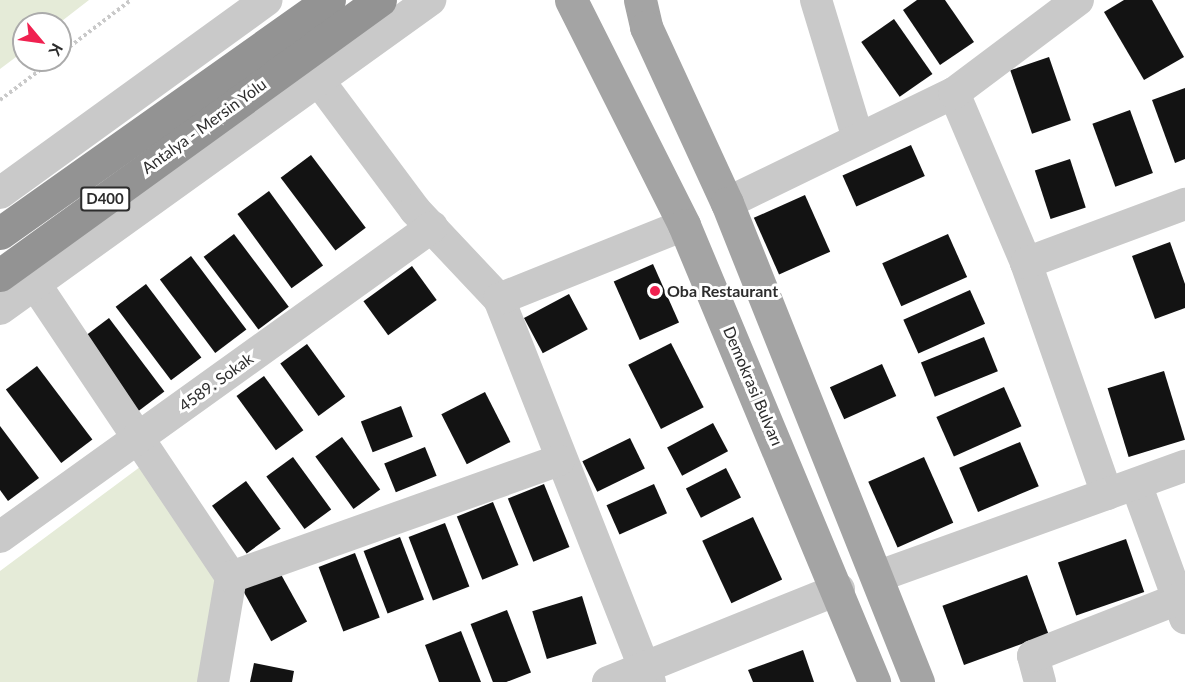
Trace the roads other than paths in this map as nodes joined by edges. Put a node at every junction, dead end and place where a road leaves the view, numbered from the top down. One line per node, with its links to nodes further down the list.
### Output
1 (267, 0): 13 (street)
2 (329, 0): 11 (highway, Antalya - Mersin Yolu / D400)
3 (380, 0): 11 (highway, Antalya - Mersin Yolu / D400)
4 (430, 0): 9 (street)
5 (571, 0): 16 (main road, Demokrasi Bulvarı)
6 (640, 0): 14 (main road)
7 (816, 0): 12 (street)
8 (1078, 0): 10 (street)
9 (319, 81): 17 (street); 21 (street)
10 (954, 93): 12 (street); 19 (street)
11 (205, 107): 18 (highway, Antalya - Mersin Yolu / D400); 20 (highway, Antalya - Mersin Yolu / D400)
12 (858, 138): 14 (street)
13 (0, 193)
14 (728, 203): 30 (main road)
15 (1185, 204): 19 (street)
16 (684, 225): 22 (street); 32 (main road, Demokrasi Bulvarı)
17 (432, 227): 22 (street); 24 (street, 4589. Sokak)
18 (0, 233)
19 (1026, 263): 28 (street)
20 (0, 275)
21 (34, 284): 23 (street); 24 (street)
22 (499, 299): 25 (street)
23 (0, 309)
24 (138, 438): 29 (street, 4589. Sokak); 31 (street)
25 (559, 460): 31 (street); 34 (street)
26 (1185, 466): 27 (street)
27 (1136, 484): 28 (street); 33 (street)
28 (1107, 494): 30 (street)
29 (0, 537)
30 (879, 576): 38 (main road)
31 (231, 577): 35 (street)
32 (839, 589): 34 (street); 37 (main road, Demokrasi Bulvarı)
33 (1182, 609): 39 (street)
34 (647, 675): 36 (street)
35 (213, 682)
36 (608, 682)
37 (874, 682)
38 (918, 682)
39 (1040, 682)

